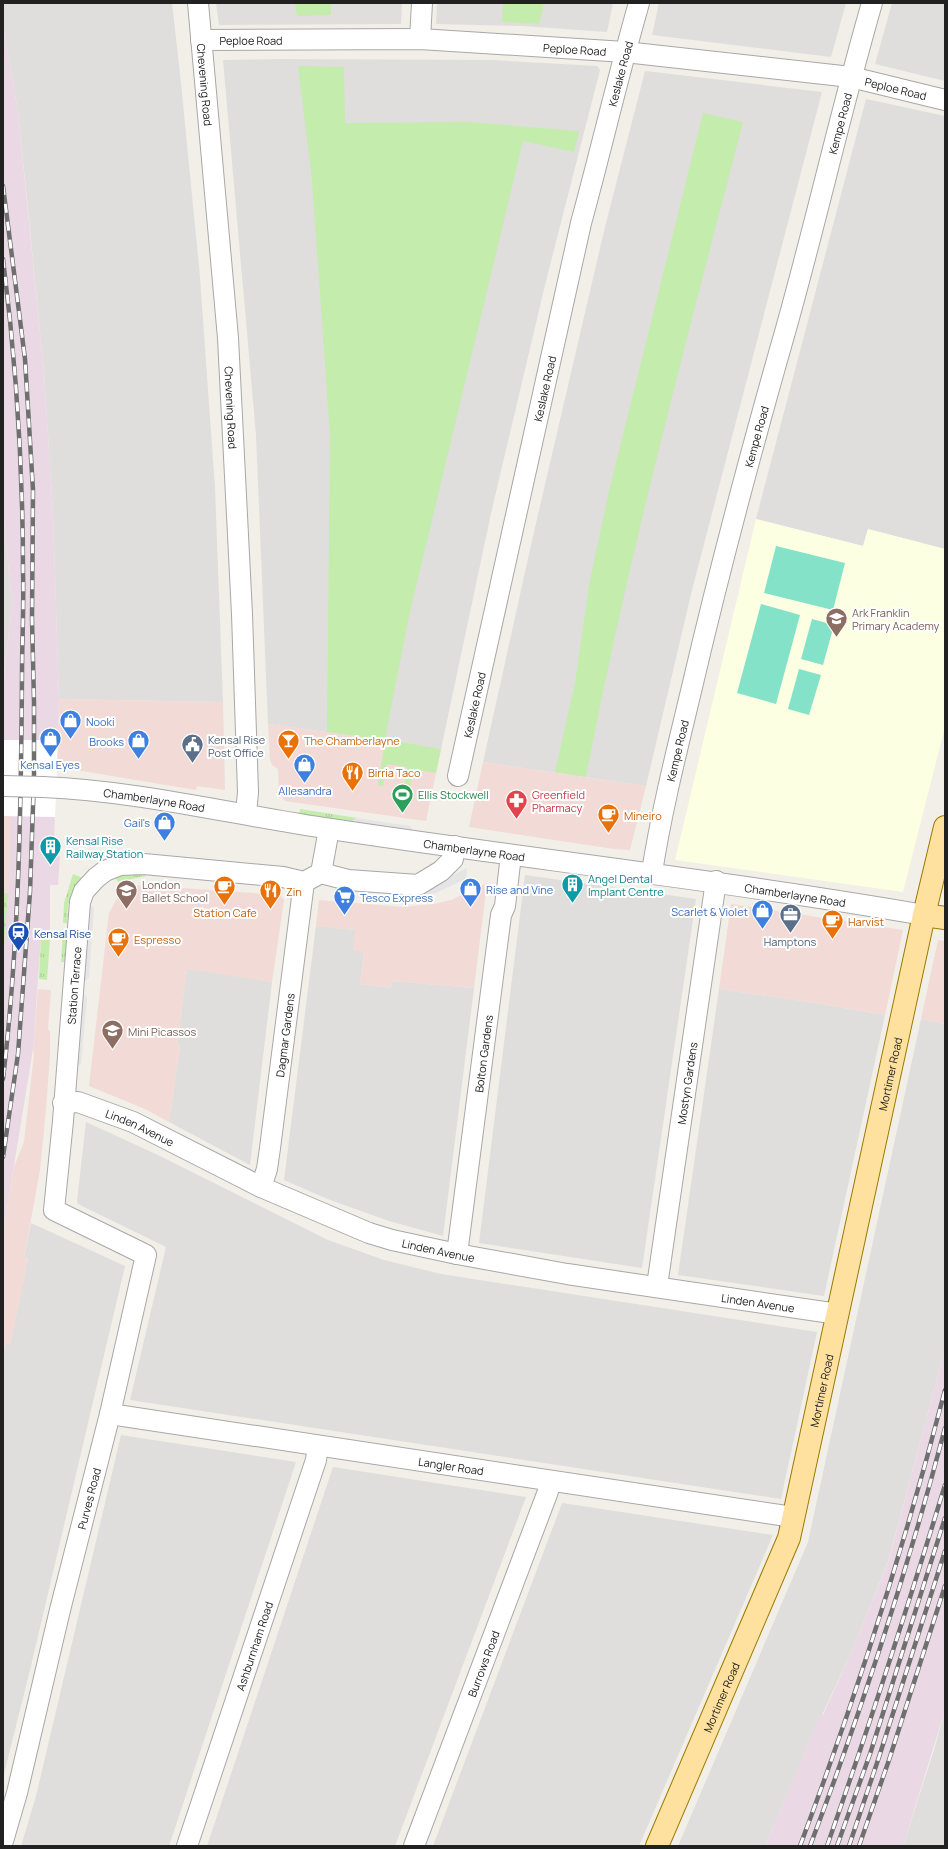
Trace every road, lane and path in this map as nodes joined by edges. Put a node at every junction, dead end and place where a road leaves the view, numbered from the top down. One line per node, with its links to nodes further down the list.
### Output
1 (198, 3): 6 (street, Chevening Road)
2 (422, 3): 5 (street)
3 (639, 3): 7 (street, Keslake Road)
4 (872, 3): 8 (street, Kempe Road)
5 (420, 39): 6 (street, Peploe Road); 7 (street, Peploe Road)
6 (201, 40): 12 (street, Chevening Road)
7 (625, 52): 8 (street, Peploe Road); 10 (street, Keslake Road)
8 (851, 77): 9 (street, Peploe Road); 17 (street, Kempe Road)
9 (945, 100)
10 (458, 776)
11 (3, 786): 12 (street, Chamberlayne Road, bridge)
12 (246, 814): 14 (street, Chamberlayne Road)
13 (945, 827): 21 (main road, Mortimer Road)
14 (329, 829): 15 (street, Chamberlayne Road); 18 (street)
15 (455, 846): 16 (street, Chamberlayne Road); 18 (street)
16 (511, 855): 17 (street, Chamberlayne Road); 25 (street, Bolton Gardens)
17 (652, 872): 19 (street, Chamberlayne Road)
18 (321, 873): 20 (street)
19 (716, 881): 21 (street, Chamberlayne Road); 26 (street, Mostyn Gardens)
20 (304, 882): 22 (street, Station Terrace); 23 (street, Dagmar Gardens)
21 (935, 917): 27 (main road, Mortimer Road)
22 (63, 1104): 23 (street, Linden Avenue); 24 (street, Station Terrace)
23 (261, 1187): 25 (street, Linden Avenue)
24 (54, 1210): 28 (street, Purves Road)
25 (457, 1254): 26 (street, Linden Avenue)
26 (657, 1286): 27 (street, Linden Avenue)
27 (838, 1314): 31 (main road, Mortimer Road)
28 (110, 1414): 29 (street, Langler Road); 32 (street, Purves Road)
29 (318, 1446): 30 (street, Langler Road); 33 (street, Ashburnham Road)
30 (550, 1481): 31 (street, Langler Road); 34 (street, Burrows Road)
31 (793, 1517): 35 (main road, Mortimer Road)
32 (3, 1841)
33 (187, 1846)
34 (414, 1846)
35 (657, 1846)

